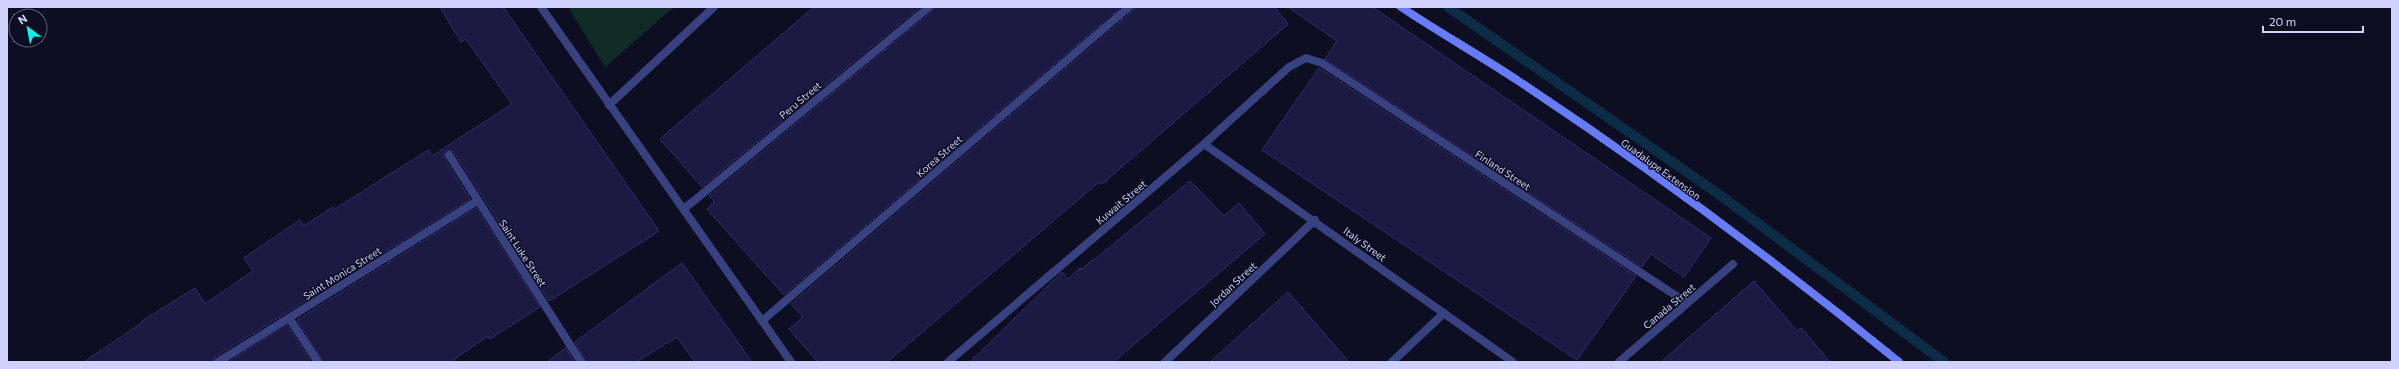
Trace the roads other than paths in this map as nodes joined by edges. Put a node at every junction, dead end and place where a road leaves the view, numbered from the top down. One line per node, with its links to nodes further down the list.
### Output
1 (541, 7): 7 (street)
2 (714, 7): 7 (street)
3 (929, 7): 11 (street, Peru Street)
4 (1129, 7): 17 (street, Korea Street)
5 (1400, 7): 27 (street, Guadalupe Extension)
6 (1306, 58): 8 (street, Kuwait Street); 14 (street, Finland Street)
7 (609, 105): 11 (street)
8 (1204, 144): 12 (street, Italy Street); 22 (street, Kuwait Street)
9 (450, 155): 10 (street, Saint Luke Street)
10 (477, 201): 16 (street, Saint Monica Street); 20 (street, Saint Luke Street)
11 (684, 209): 17 (street)
12 (1315, 220): 15 (street, Italy Street); 23 (street, Jordan Street)
13 (1733, 264): 14 (street, Canada Street)
14 (1688, 303): 26 (street, Canada Street)
15 (1444, 313): 24 (street); 25 (street, Italy Street)
16 (289, 318): 18 (street, Saint Monica Street); 19 (street)
17 (762, 321): 21 (street)
18 (218, 362)
19 (318, 362)
20 (581, 362)
21 (791, 362)
22 (948, 362)
23 (1165, 362)
24 (1392, 362)
25 (1513, 362)
26 (1619, 362)
27 (1899, 362)

